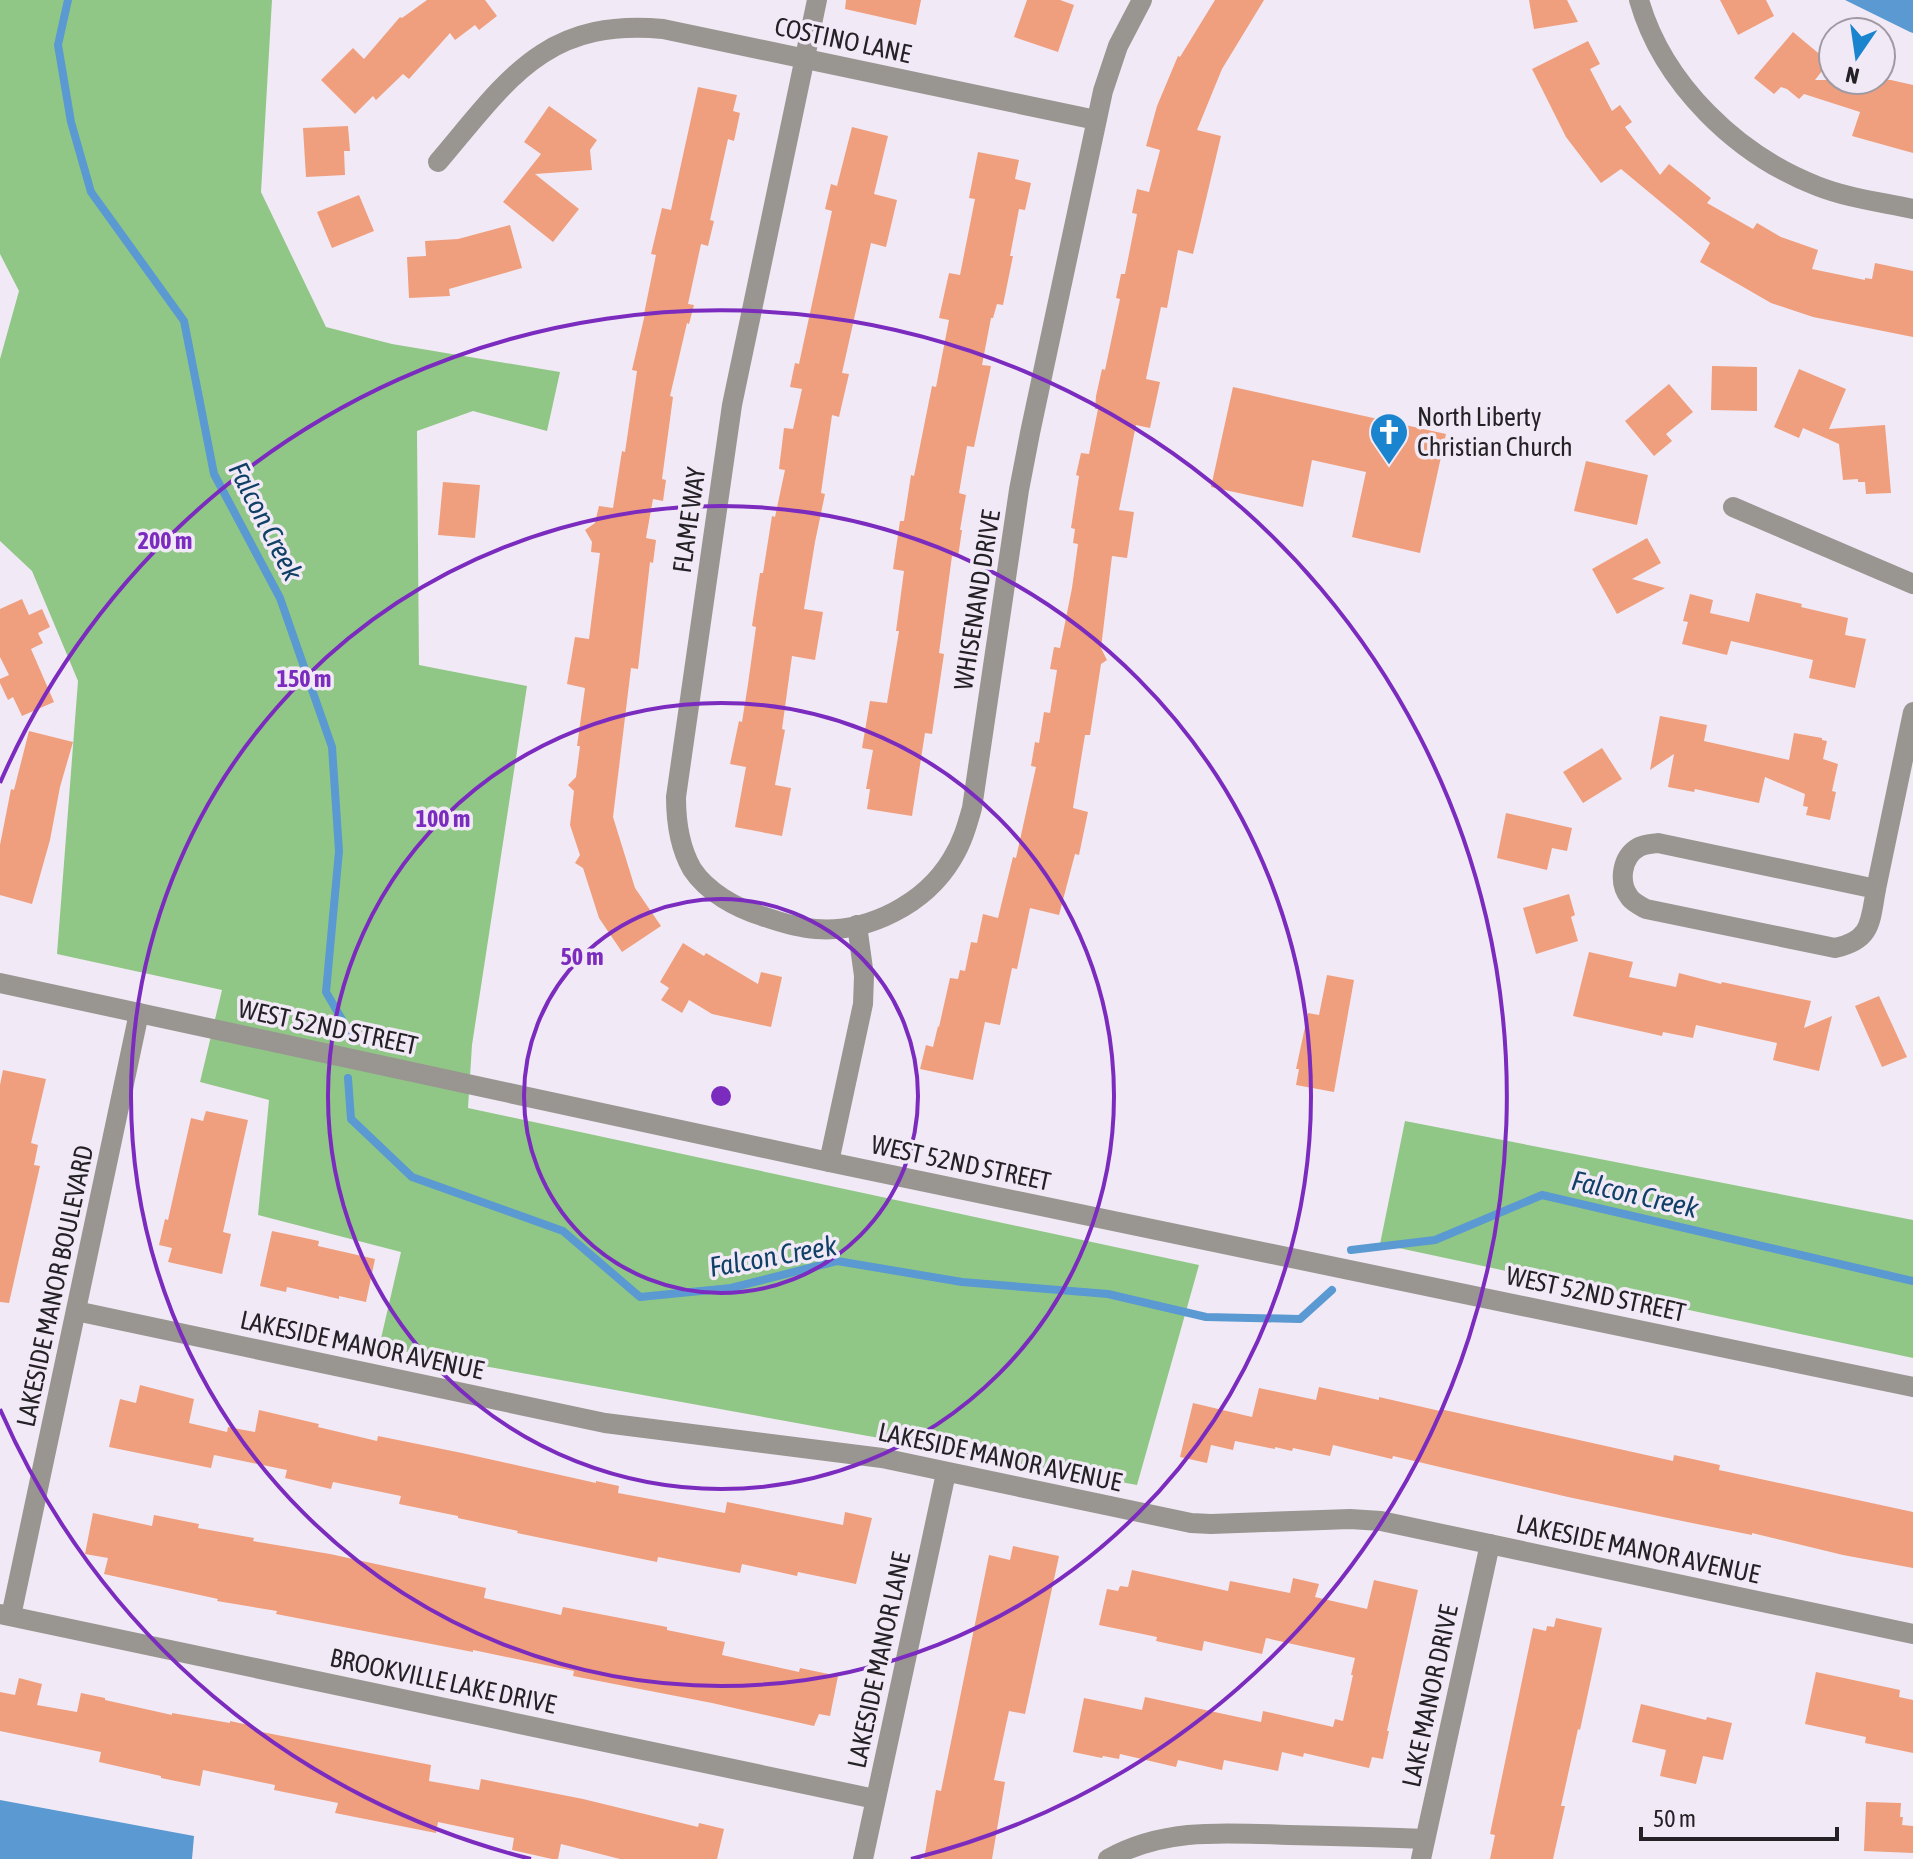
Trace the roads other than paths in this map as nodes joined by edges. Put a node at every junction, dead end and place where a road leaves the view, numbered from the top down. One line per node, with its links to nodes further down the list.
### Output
1 (817, 0): 4 (street, FLAME WAY)
2 (1142, 0): 5 (street, WHISENAND DRIVE)
3 (1639, 0): 7 (street)
4 (804, 58): 5 (street, COSTINO LANE); 6 (street, COSTINO LANE); 12 (street, FLAME WAY)
5 (1096, 120): 12 (street, WHISENAND DRIVE)
6 (438, 162)
7 (1913, 209)
8 (1733, 507): 9 (street)
9 (1913, 584)
10 (1913, 712): 11 (street)
11 (1876, 889): 11 (street)
12 (857, 925): 15 (street)
13 (0, 983): 14 (street, WEST 52ND STREET)
14 (139, 1013): 15 (street, WEST 52ND STREET); 16 (street, LAKESIDE MANOR BOULEVARD)
15 (829, 1162): 17 (street, WEST 52ND STREET)
16 (76, 1311): 18 (street, LAKESIDE MANOR AVENUE); 20 (street, LAKESIDE MANOR BOULEVARD)
17 (1913, 1387)
18 (946, 1473): 19 (street, LAKESIDE MANOR AVENUE); 22 (street, LAKESIDE MANOR LANE)
19 (1490, 1544): 21 (street, LAKESIDE MANOR AVENUE); 23 (street, LAKE MANOR DRIVE)
20 (6, 1615): 22 (street, BROOKVILLE LAKE DRIVE)
21 (1913, 1634)
22 (875, 1799): 24 (street, LAKESIDE MANOR LANE)
23 (1423, 1849): 25 (street)
24 (863, 1859)
25 (1108, 1859)

